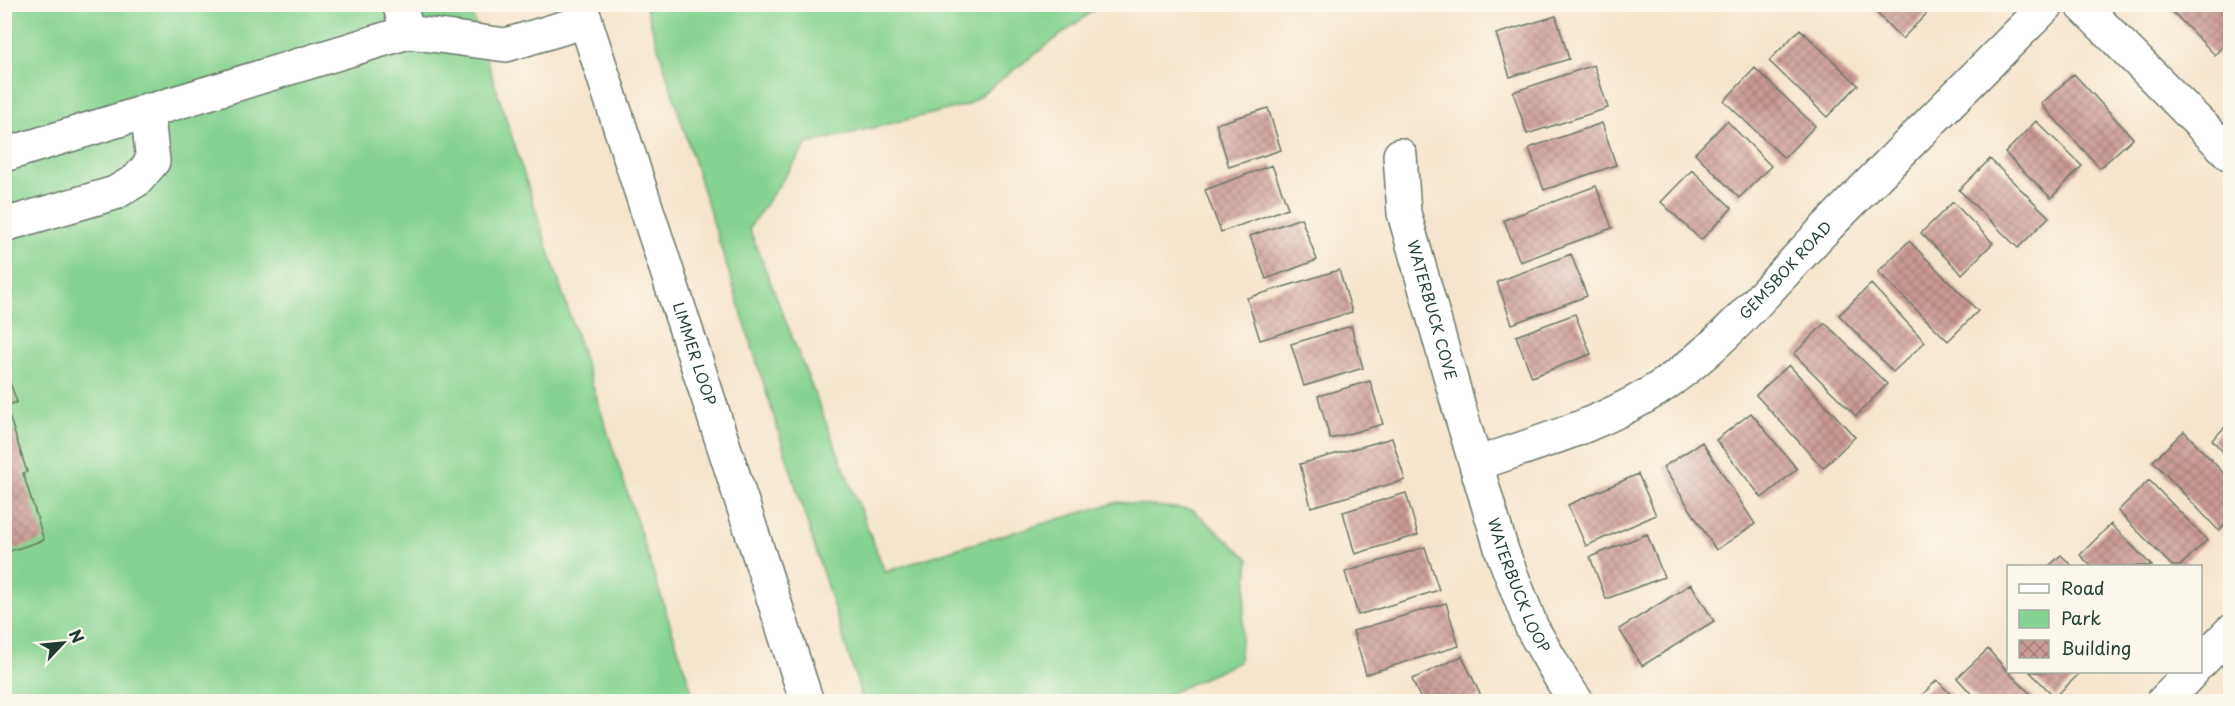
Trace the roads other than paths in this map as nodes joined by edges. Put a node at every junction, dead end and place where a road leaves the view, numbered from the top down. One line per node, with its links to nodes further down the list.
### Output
1 (2048, 4): 10 (street, GEMSBOK ROAD)
2 (2081, 4): 6 (street)
3 (583, 13): 4 (street); 13 (street, LIMMER LOOP)
4 (403, 18): 5 (street)
5 (147, 110): 7 (street); 9 (street)
6 (2230, 154)
7 (4, 155)
8 (1400, 155): 10 (street, WATERBUCK COVE)
9 (4, 225)
10 (1476, 464): 14 (street, WATERBUCK LOOP)
11 (2230, 632): 12 (street)
12 (2202, 661)
13 (807, 702)
14 (1577, 702)

